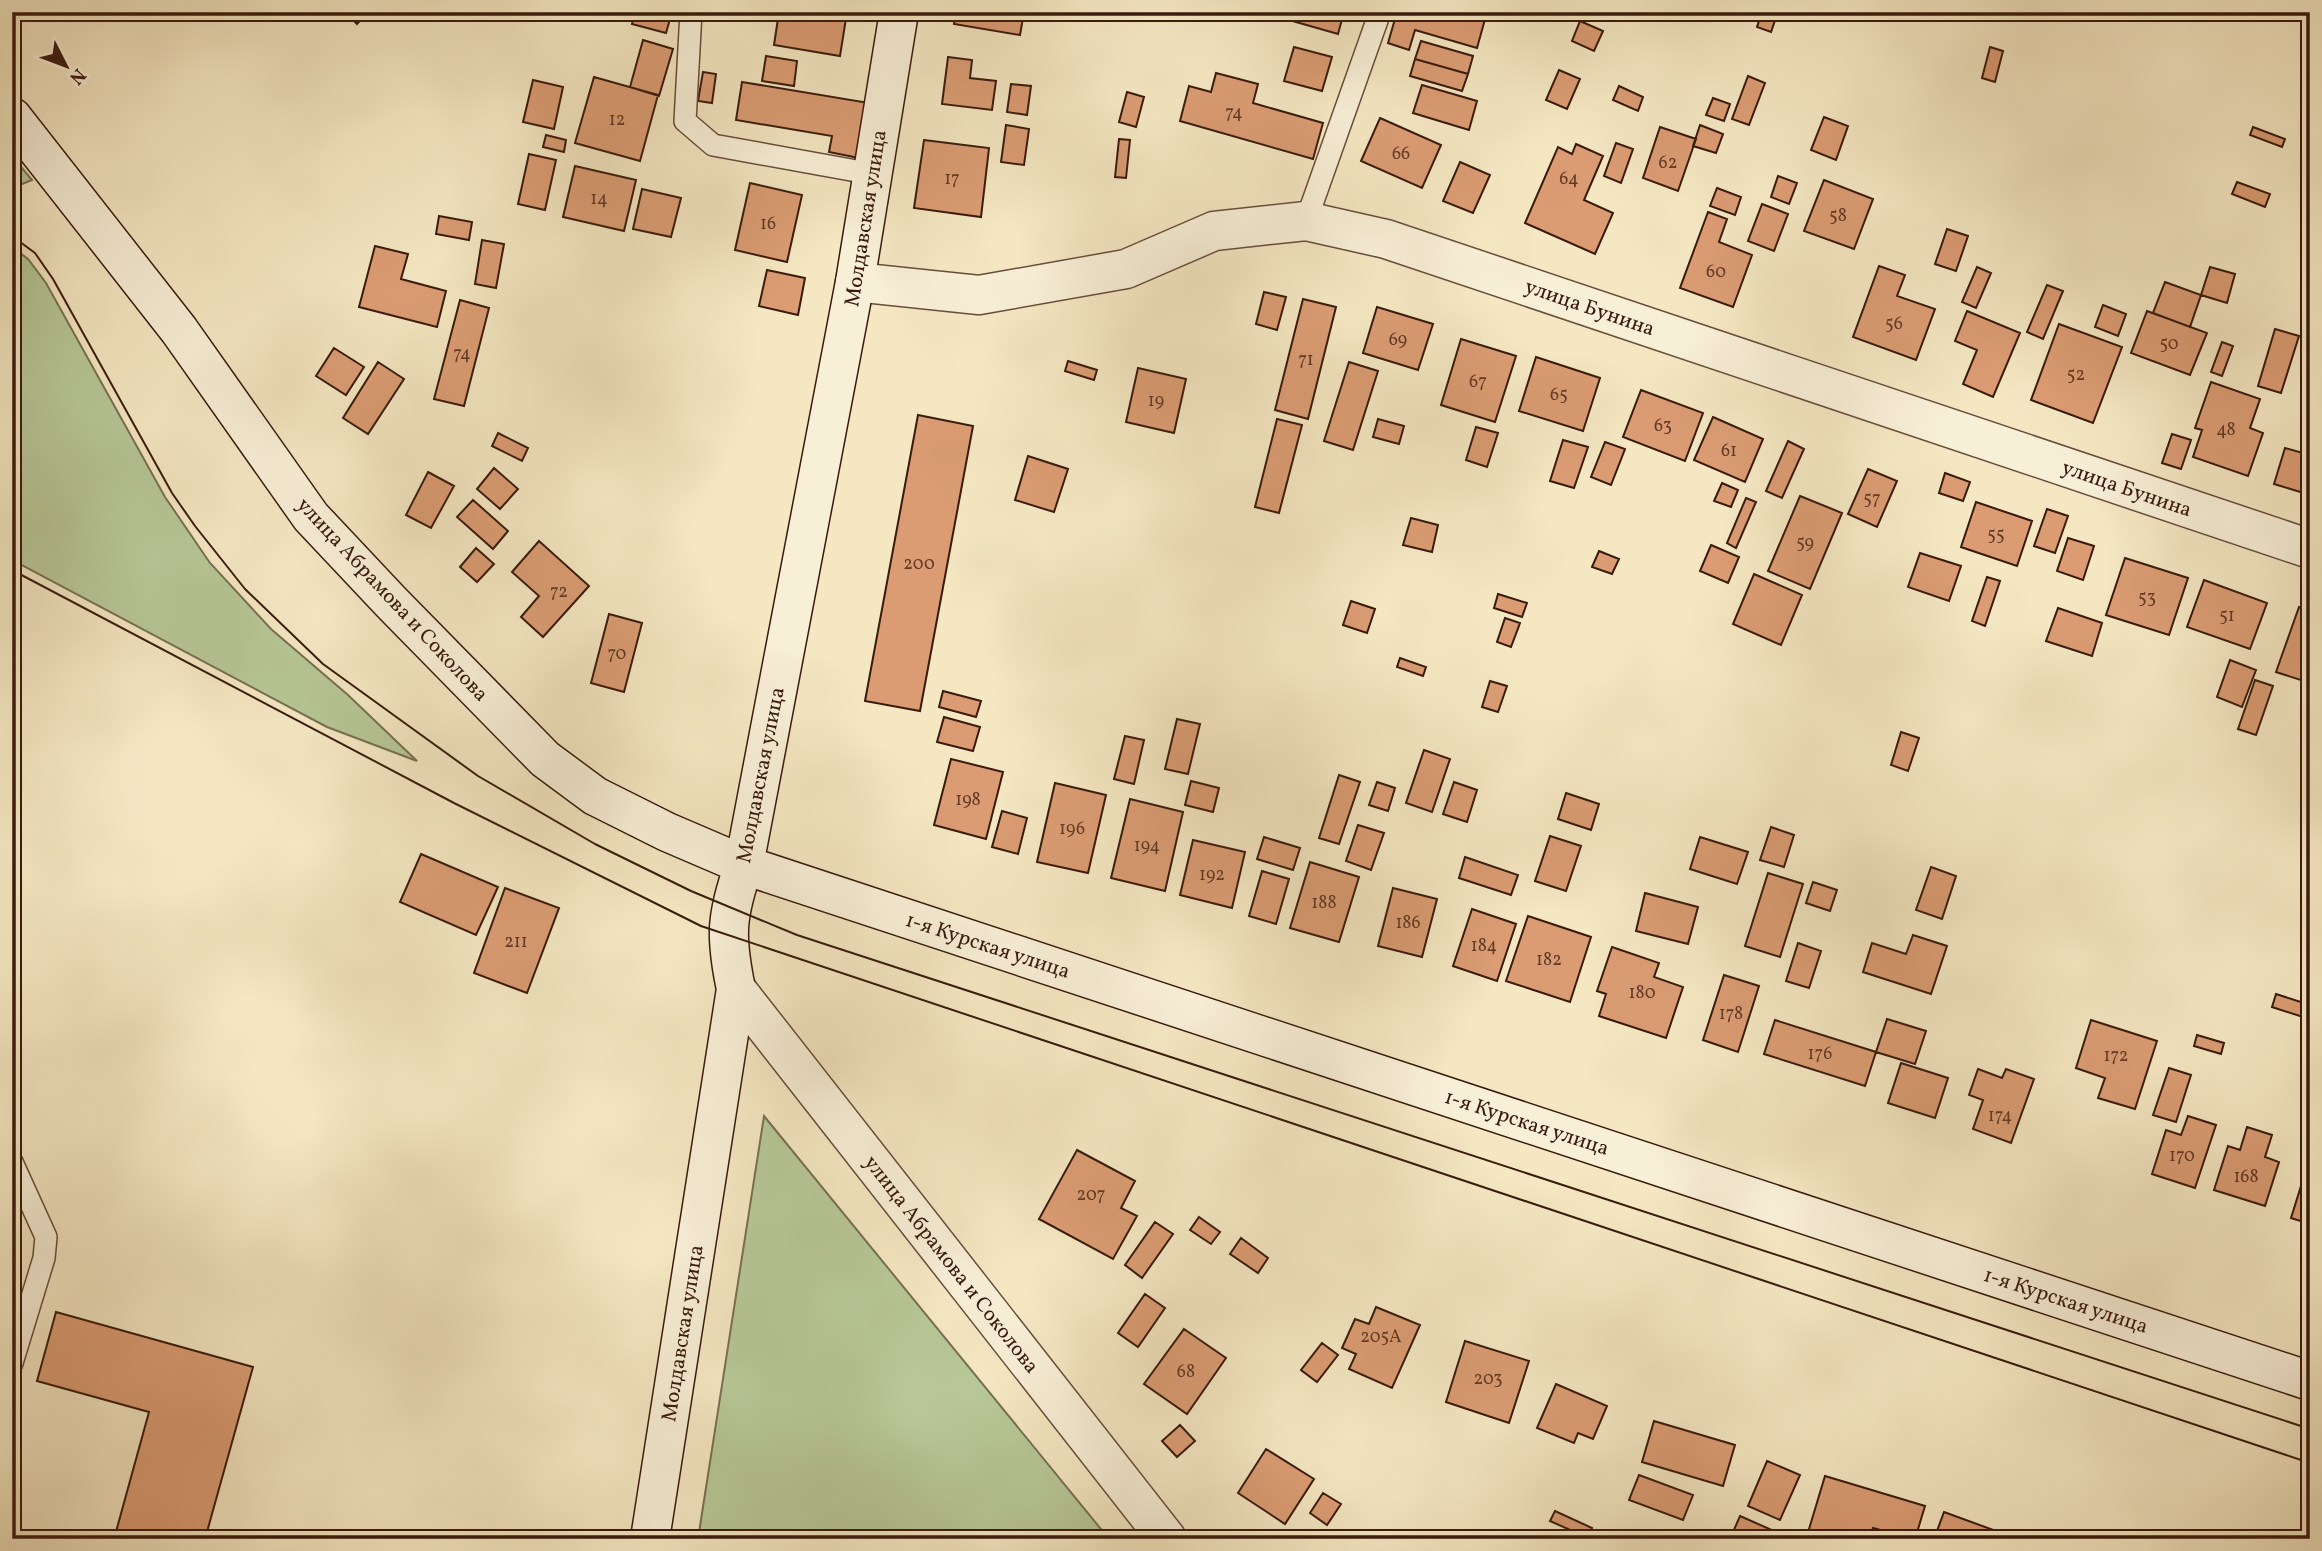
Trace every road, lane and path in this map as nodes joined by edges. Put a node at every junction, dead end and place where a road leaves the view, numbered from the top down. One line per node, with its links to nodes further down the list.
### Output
1 (691, 12): 5 (lane)
2 (899, 12): 5 (street, Молдавская улица)
3 (1380, 12): 6 (lane)
4 (12, 117): 9 (street, улица Абрамова и Соколова)
5 (873, 174): 7 (street, Молдавская улица)
6 (1306, 221): 7 (street, улица Бунина); 8 (street, улица Бунина)
7 (855, 282): 9 (street, Молдавская улица)
8 (2310, 549)
9 (744, 865): 10 (street, Молдавская улица); 13 (street, 1-я Курская улица)
10 (736, 989): 14 (street, Молдавская улица); 15 (street, улица Абрамова и Соколова)
11 (12, 1162): 12 (lane)
12 (12, 1363)
13 (2310, 1381)
14 (650, 1539)
15 (1167, 1539)

